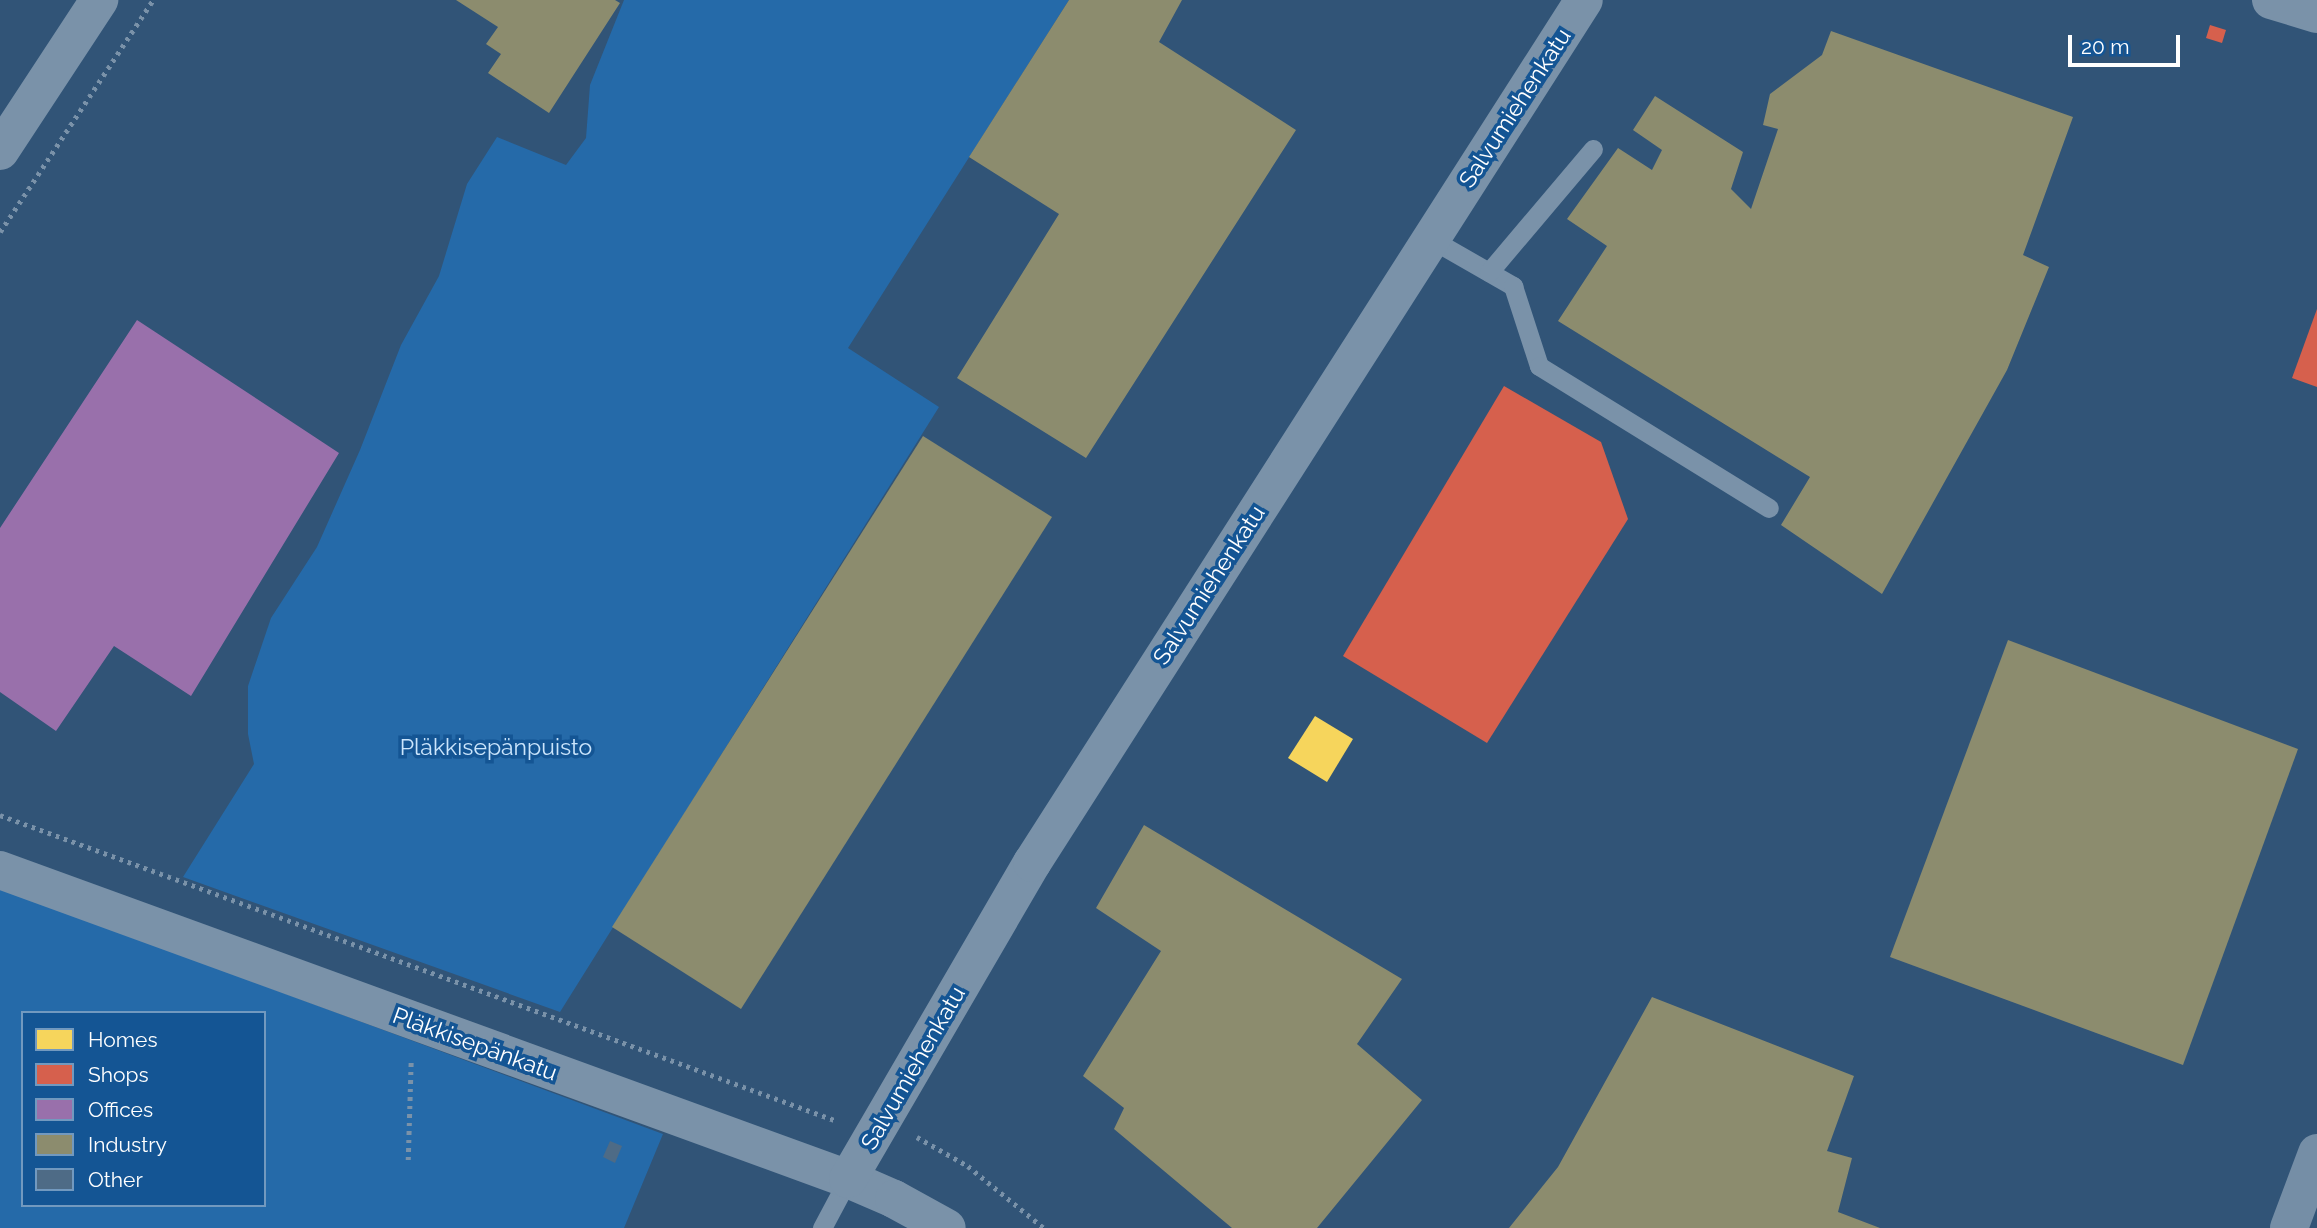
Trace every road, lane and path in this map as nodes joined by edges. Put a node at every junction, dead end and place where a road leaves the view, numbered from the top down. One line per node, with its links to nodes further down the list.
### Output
1 (99, 0): 7 (street)
2 (153, 0): 8 (path)
3 (1584, 0): 9 (street, Salvumiehenkatu)
4 (2271, 0): 5 (street)
5 (2317, 14)
6 (1593, 149): 10 (lane)
7 (0, 151)
8 (0, 232)
9 (1431, 239): 10 (lane); 19 (street, Salvumiehenkatu)
10 (1489, 272): 11 (lane)
11 (1769, 508)
12 (0, 815): 15 (path)
13 (0, 870): 14 (street, Pläkkisepänkatu)
14 (418, 1023): 18 (path); 19 (street, Pläkkisepänkatu)
15 (834, 1120)
16 (922, 1138): 22 (path)
17 (2317, 1153): 23 (street)
18 (408, 1160)
19 (848, 1179): 20 (lane); 21 (street, Pläkkisepänkatu)
20 (822, 1228)
21 (947, 1228)
22 (1044, 1228)
23 (2289, 1228)

